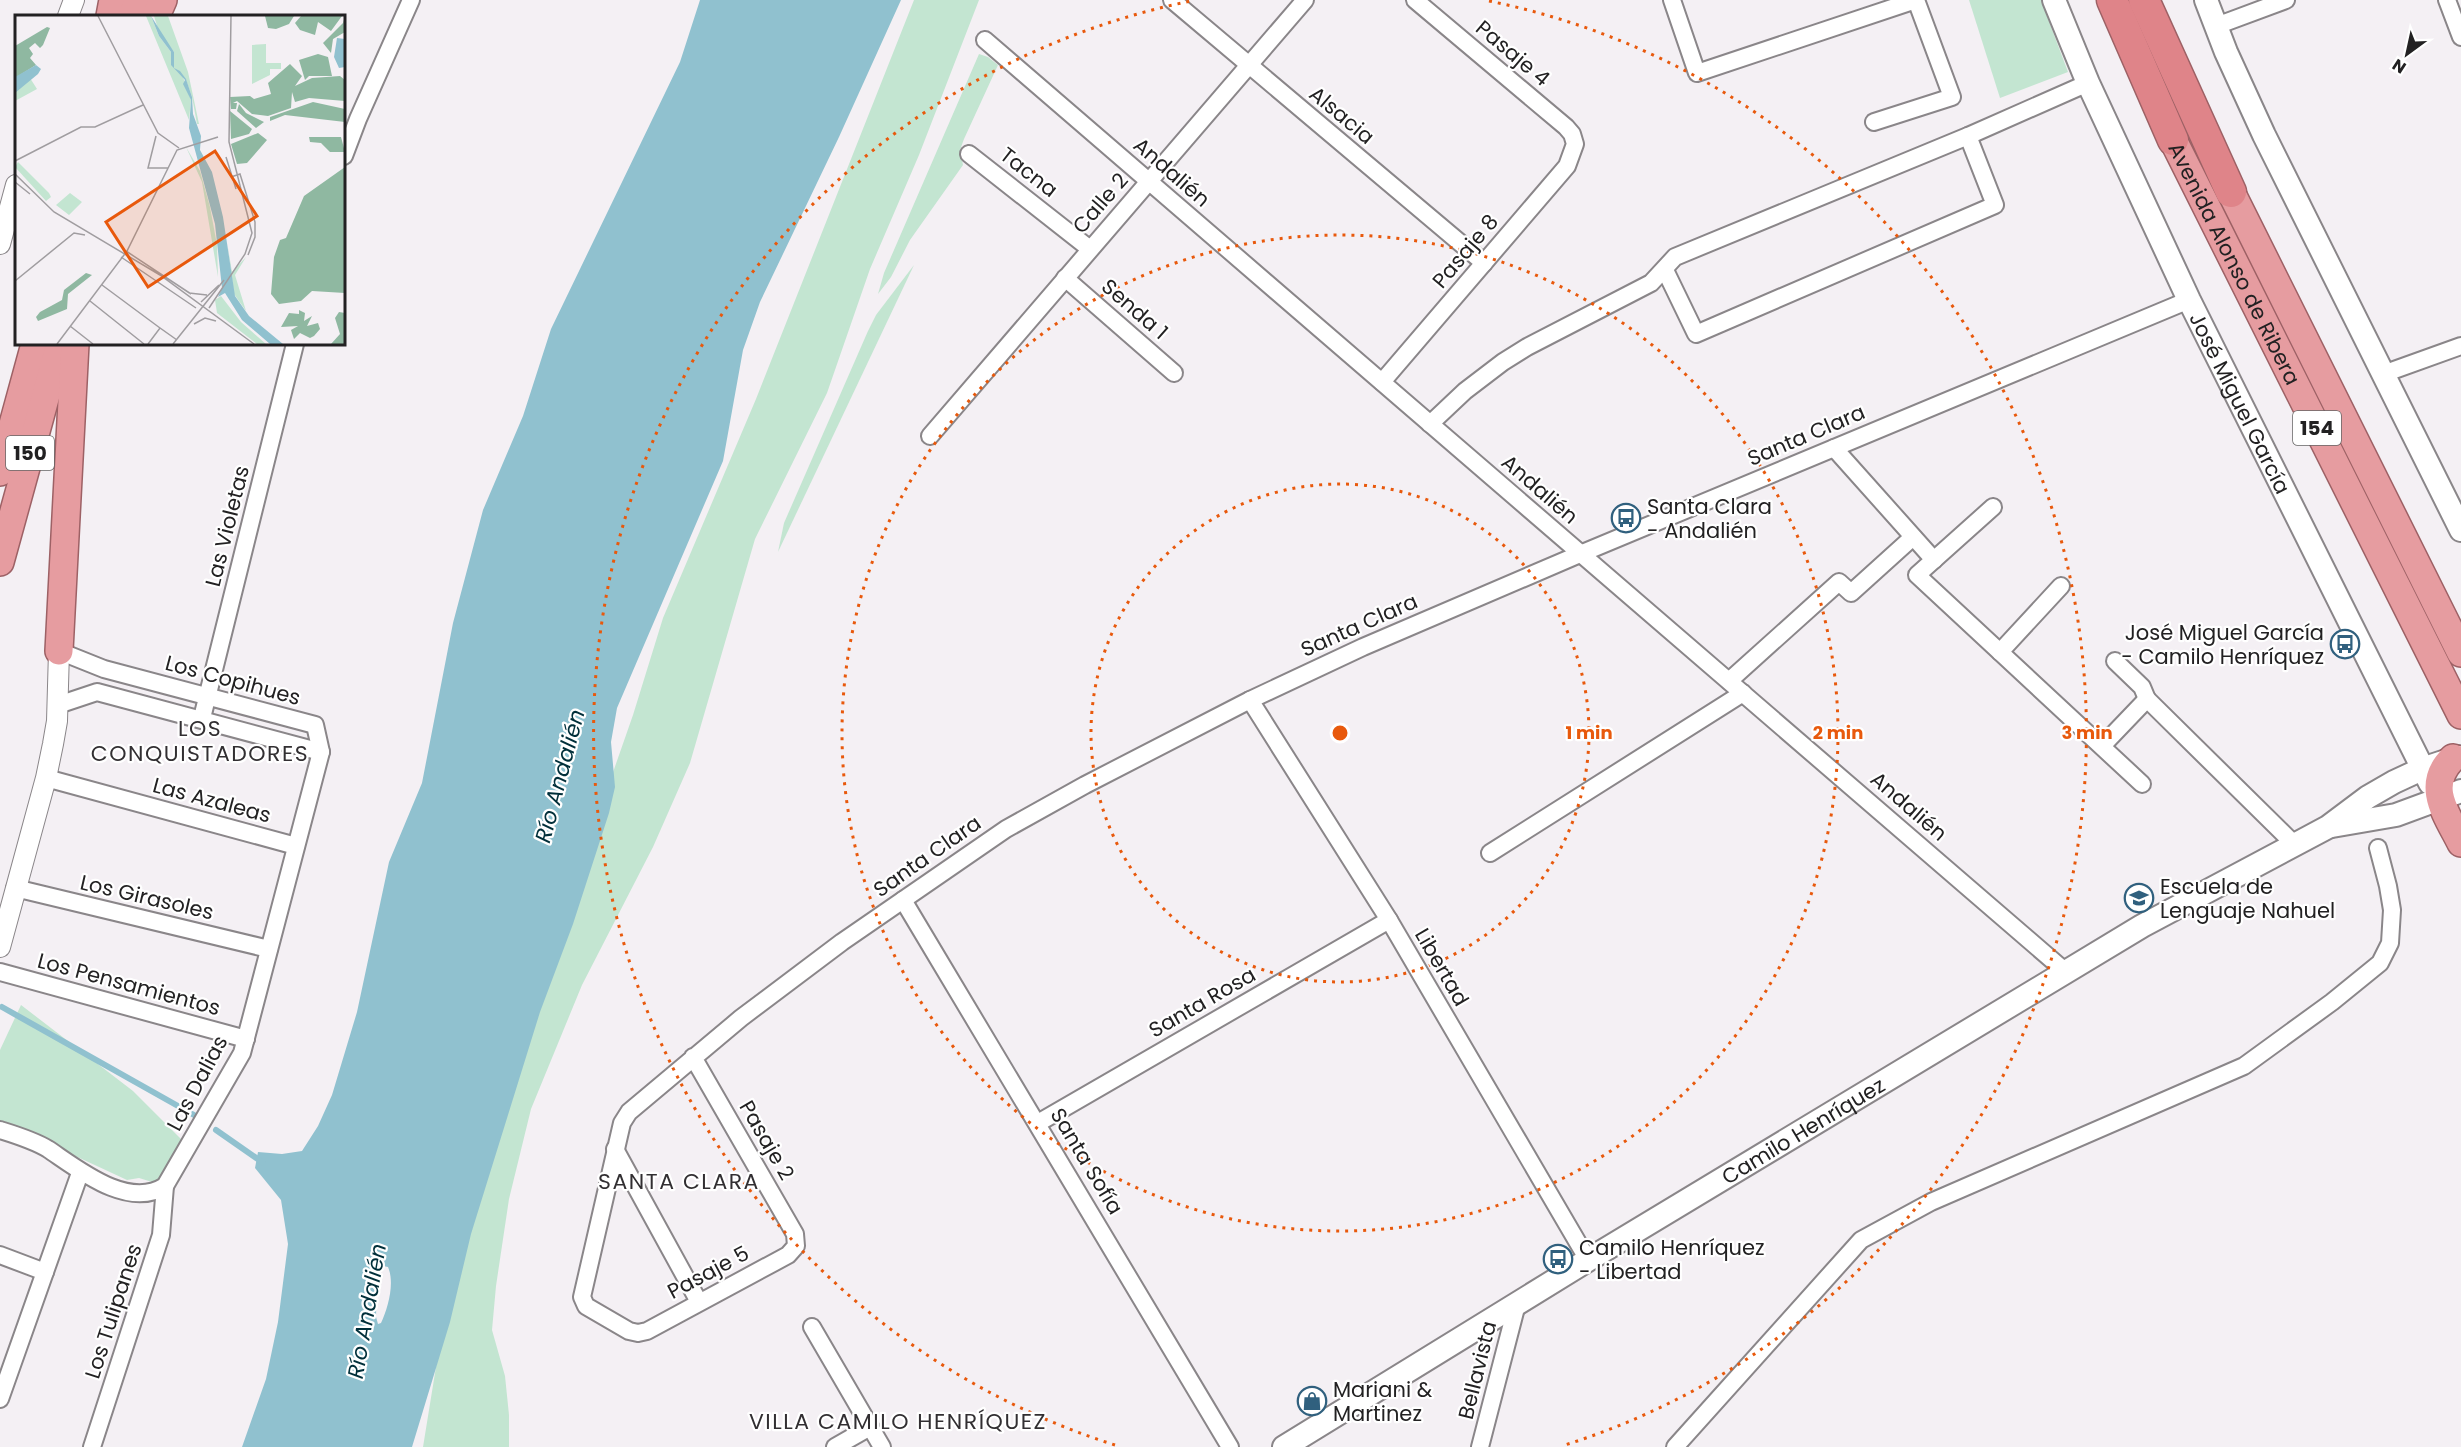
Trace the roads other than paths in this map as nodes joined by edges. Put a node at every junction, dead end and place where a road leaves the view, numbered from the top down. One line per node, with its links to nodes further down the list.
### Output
1 (74, 0): 18 (street)
2 (113, 0): 19 (highway)
3 (139, 0): 20 (highway)
4 (163, 0): 21 (highway)
5 (411, 0): 32 (street)
6 (1172, 0): 26 (street, Alsacia)
7 (1305, 0): 26 (street, Calle 2)
8 (1415, 0): 31 (street, Pasaje 4)
9 (1672, 0): 10 (street)
10 (1916, 0): 28 (street)
11 (2054, 0): 27 (main road, José Miguel García)
12 (2112, 0): 30 (highway, Avenida Alonso de Ribera / 154)
13 (2144, 0): 25 (highway, Avenida Alonso de Ribera / 154)
14 (2153, 0): 25 (highway)
15 (2206, 0): 22 (main road)
16 (2286, 0): 22 (street)
17 (2447, 0): 23 (street)
18 (68, 15)
19 (110, 15)
20 (132, 15)
21 (156, 15)
22 (2216, 26): 49 (main road)
23 (2461, 37)
24 (985, 40): 34 (street, Andalién)
25 (2167, 52): 36 (highway, Avenida Alonso de Ribera / 154)
26 (1248, 64): 34 (street, Calle 2); 39 (street, Alsacia)
27 (2088, 83): 29 (street); 42 (main road, José Miguel García)
28 (1874, 122)
29 (1968, 136): 40 (street); 40 (street)
30 (2173, 140): 72 (highway, Avenida Alonso de Ribera / 154)
31 (1575, 144): 39 (street, Pasaje 8)
32 (345, 153)
33 (969, 154): 38 (street, Tacna)
34 (1148, 181): 38 (street, Calle 2); 50 (street, Andalién)
35 (15, 189): 37 (street)
36 (2231, 192): 64 (highway, Avenida Alonso de Ribera / 154)
37 (0, 244)
38 (1090, 249): 41 (street, Calle 2)
39 (1484, 263): 50 (street, Pasaje 8)
40 (1665, 270): 51 (street)
41 (1065, 278): 48 (street, Senda 1); 52 (street, Calle 2)
42 (2189, 300): 53 (street, Santa Clara); 77 (main road, José Miguel García)
43 (35, 345): 54 (highway, 150)
44 (60, 345): 60 (highway, 150)
45 (75, 345): 62 (highway)
46 (295, 345): 68 (street, Las Violetas)
47 (2461, 346): 49 (street)
48 (1174, 373)
49 (2384, 374): 56 (main road)
50 (1382, 382): 51 (street, Andalién)
51 (1430, 424): 58 (street, Andalién)
52 (930, 436)
53 (1834, 448): 57 (street); 58 (street, Santa Clara)
54 (0, 472)
55 (1994, 507): 59 (street)
56 (2461, 530)
57 (1913, 537): 59 (street); 66 (street)
58 (1580, 554): 66 (street, Andalién); 70 (street, Santa Clara)
59 (1934, 560): 63 (street)
60 (0, 562)
61 (2061, 586): 63 (street)
62 (59, 651): 68 (street, Los Copihues); 71 (street)
63 (2000, 652): 74 (street)
64 (2461, 654)
65 (2115, 662): 69 (street)
66 (1729, 681): 67 (street, Andalién)
67 (1743, 693): 86 (street); 93 (street, Andalién)
68 (208, 696): 73 (street, Las Violetas); 75 (street, Los Copihues)
69 (2147, 699): 74 (street); 83 (street)
70 (1250, 700): 88 (street, Santa Clara); 89 (street, Libertad)
71 (58, 705): 73 (street); 78 (street)
72 (2461, 715)
73 (202, 718): 75 (street)
74 (2102, 746): 79 (street)
75 (321, 752): 84 (street, Las Dalias)
76 (2457, 757): 77 (main road, Camilo Henríquez); 80 (highway)
77 (2422, 769): 80 (main road, José Miguel García); 81 (main road, Camilo Henríquez)
78 (46, 778): 84 (street, Las Azaleas); 87 (street)
79 (2142, 784)
80 (2450, 795): 81 (main road, Camilo Henríquez); 82 (highway)
81 (2328, 827): 83 (main road, Camilo Henríquez)
82 (2461, 843)
83 (2294, 844): 93 (main road, Camilo Henríquez)
84 (297, 846): 91 (street, Las Dalias)
85 (2378, 848): 117 (street)
86 (1490, 853)
87 (7, 889): 90 (street); 91 (street, Los Girasoles)
88 (903, 900): 95 (street, Santa Clara); 96 (street, Santa Sofía)
89 (1389, 920): 96 (street, Santa Rosa); 103 (street, Libertad)
90 (0, 947)
91 (269, 949): 94 (street, Las Dalias)
92 (0, 972): 94 (street, Los Pensamientos)
93 (2066, 972): 103 (main road, Camilo Henríquez)
94 (246, 1039): 100 (street, Las Dalias)
95 (693, 1057): 98 (street, Santa Clara); 101 (street, Pasaje 2)
96 (1038, 1123): 114 (street, Santa Sofía)
97 (0, 1130): 99 (street)
98 (615, 1149): 105 (street); 105 (street, Pasaje 5)
99 (80, 1173): 100 (street); 104 (street)
100 (165, 1186): 111 (street, Los Tulipanes)
101 (796, 1246): 105 (street, Pasaje 5)
102 (0, 1255): 104 (street)
103 (1588, 1260): 106 (main road, Camilo Henríquez)
104 (45, 1272): 108 (street)
105 (699, 1302)
106 (1517, 1304): 115 (main road, Camilo Henríquez); 116 (street, Bellavista)
107 (812, 1327): 110 (street)
108 (6, 1365): 109 (street)
109 (0, 1399)
110 (870, 1427): 112 (street); 113 (street)
111 (92, 1447)
112 (835, 1447)
113 (882, 1447)
114 (1230, 1447)
115 (1284, 1447)
116 (1480, 1447)
117 (1675, 1447)

